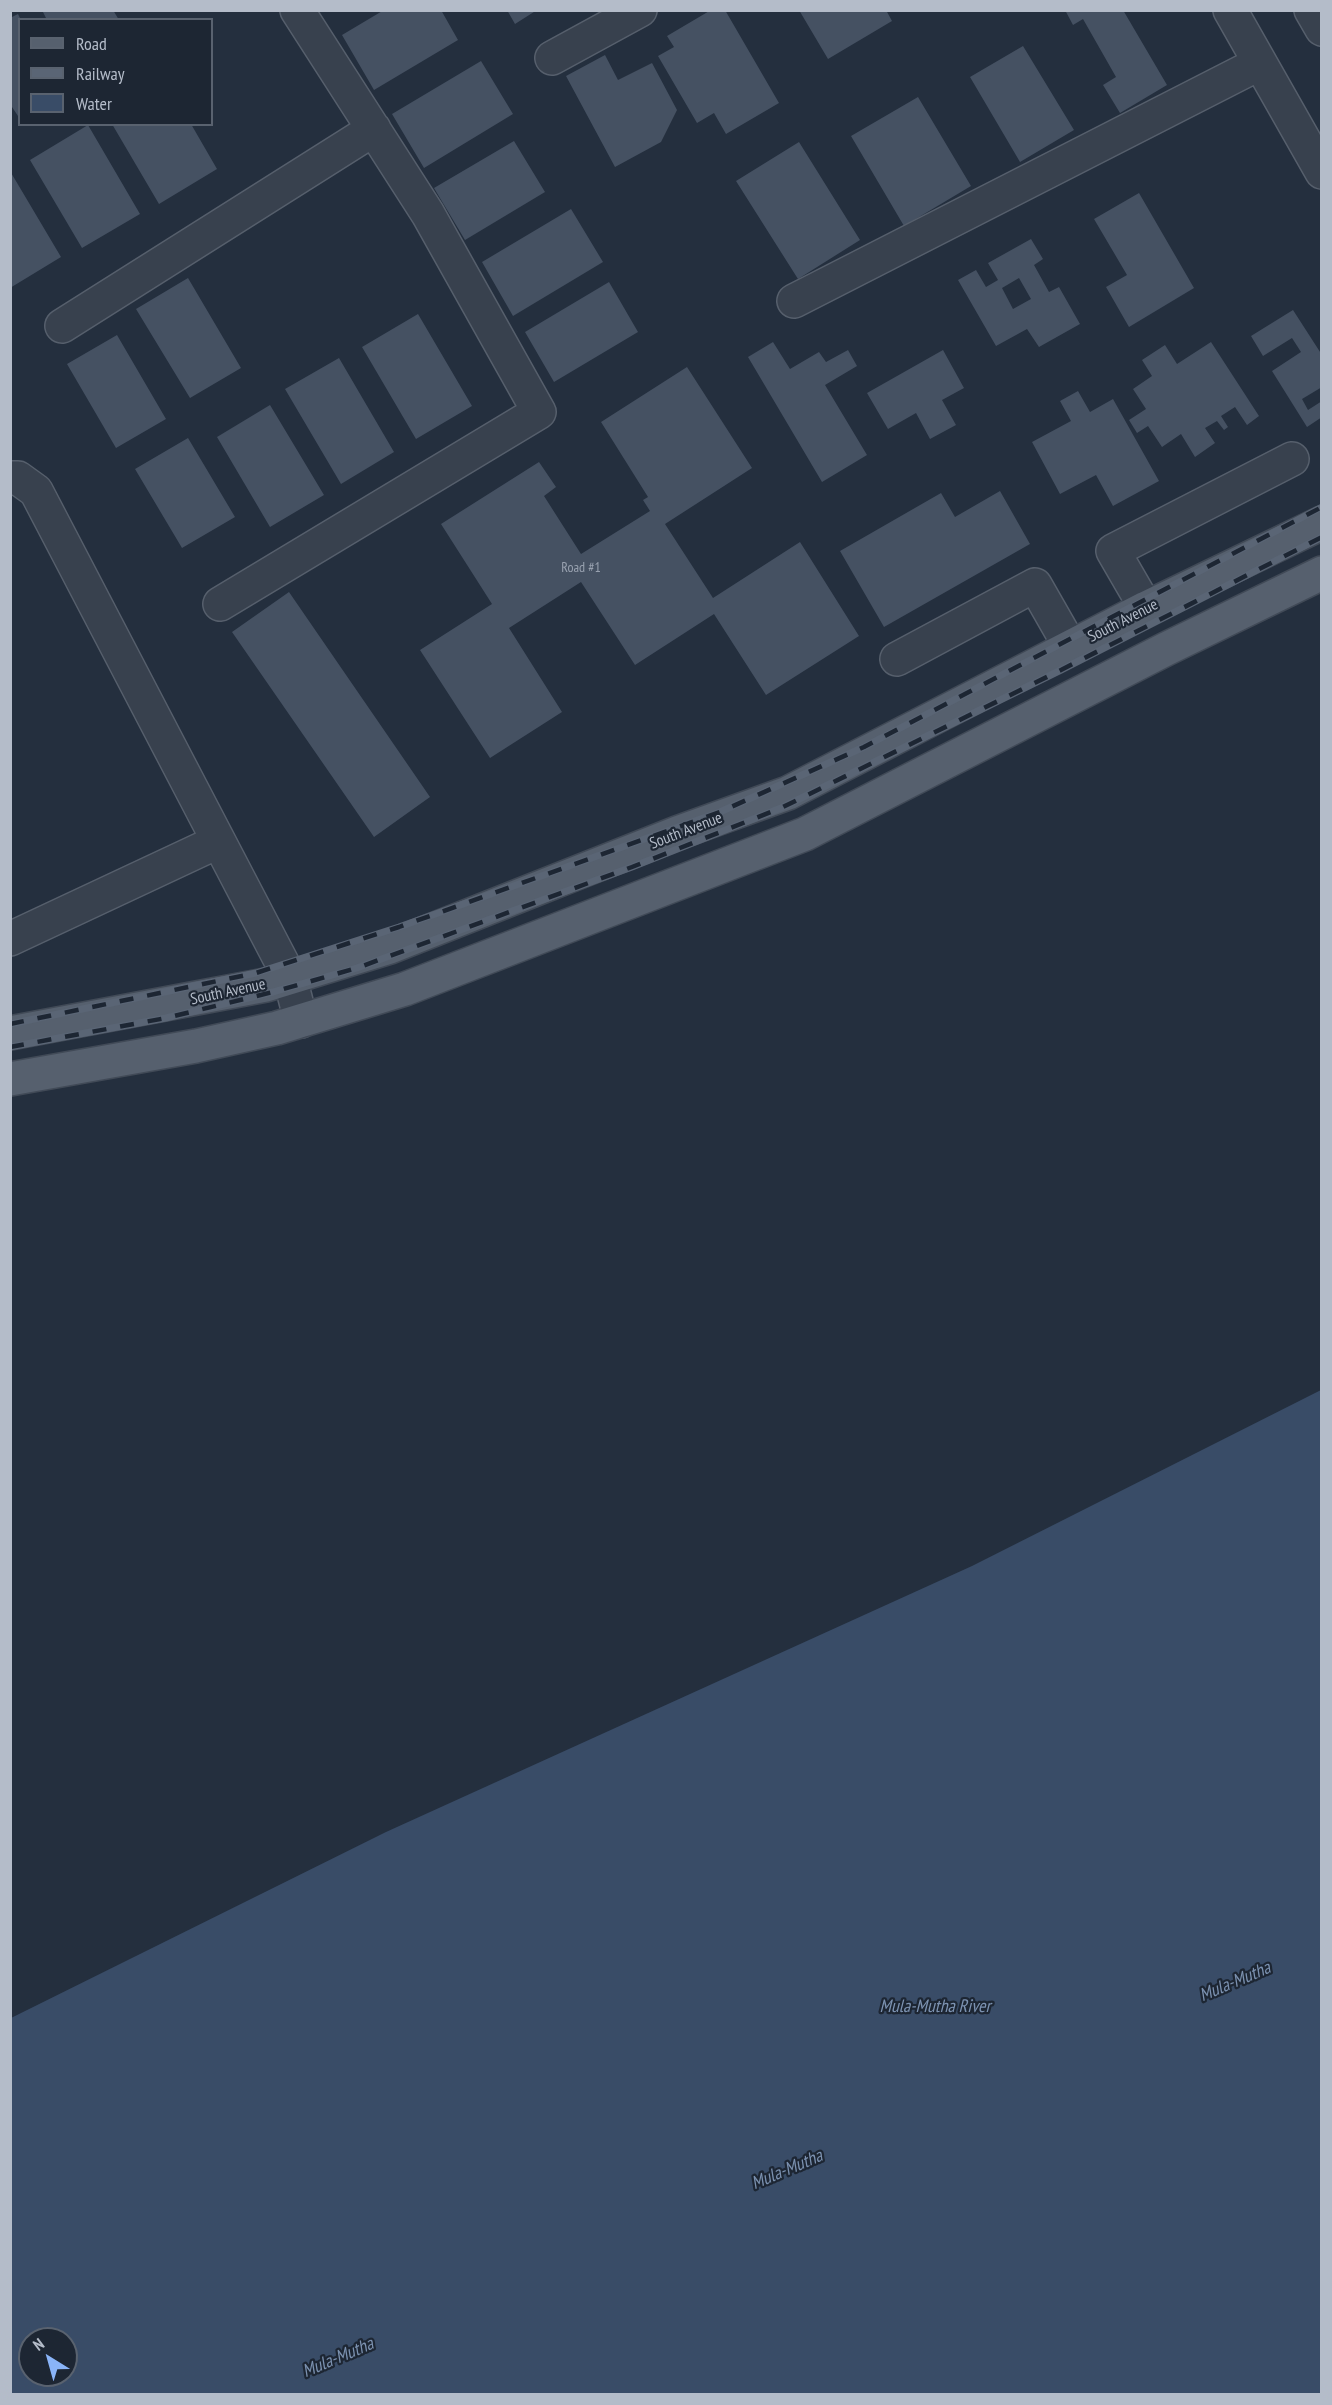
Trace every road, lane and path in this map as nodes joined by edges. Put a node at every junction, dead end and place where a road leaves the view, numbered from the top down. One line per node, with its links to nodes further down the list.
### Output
1 (297, 10): 8 (street)
2 (640, 10): 6 (street)
3 (1230, 10): 7 (street)
4 (1311, 10): 5 (street)
5 (1322, 29)
6 (552, 58)
7 (1260, 63): 9 (street); 10 (street)
8 (374, 129): 11 (street); 16 (street)
9 (1322, 172)
10 (794, 301)
11 (62, 326)
12 (1292, 459): 17 (street)
13 (10, 478): 20 (street)
14 (1322, 523): 17 (main road, South Avenue)
15 (1322, 573): 23 (main road)
16 (220, 604)
17 (1146, 608): 18 (main road, South Avenue)
18 (1071, 648): 19 (street); 22 (main road, South Avenue)
19 (897, 659)
20 (217, 842): 21 (street); 22 (street)
21 (10, 939)
22 (290, 978): 23 (street); 24 (main road, South Avenue)
23 (301, 1021): 25 (main road)
24 (10, 1034)
25 (10, 1079)

